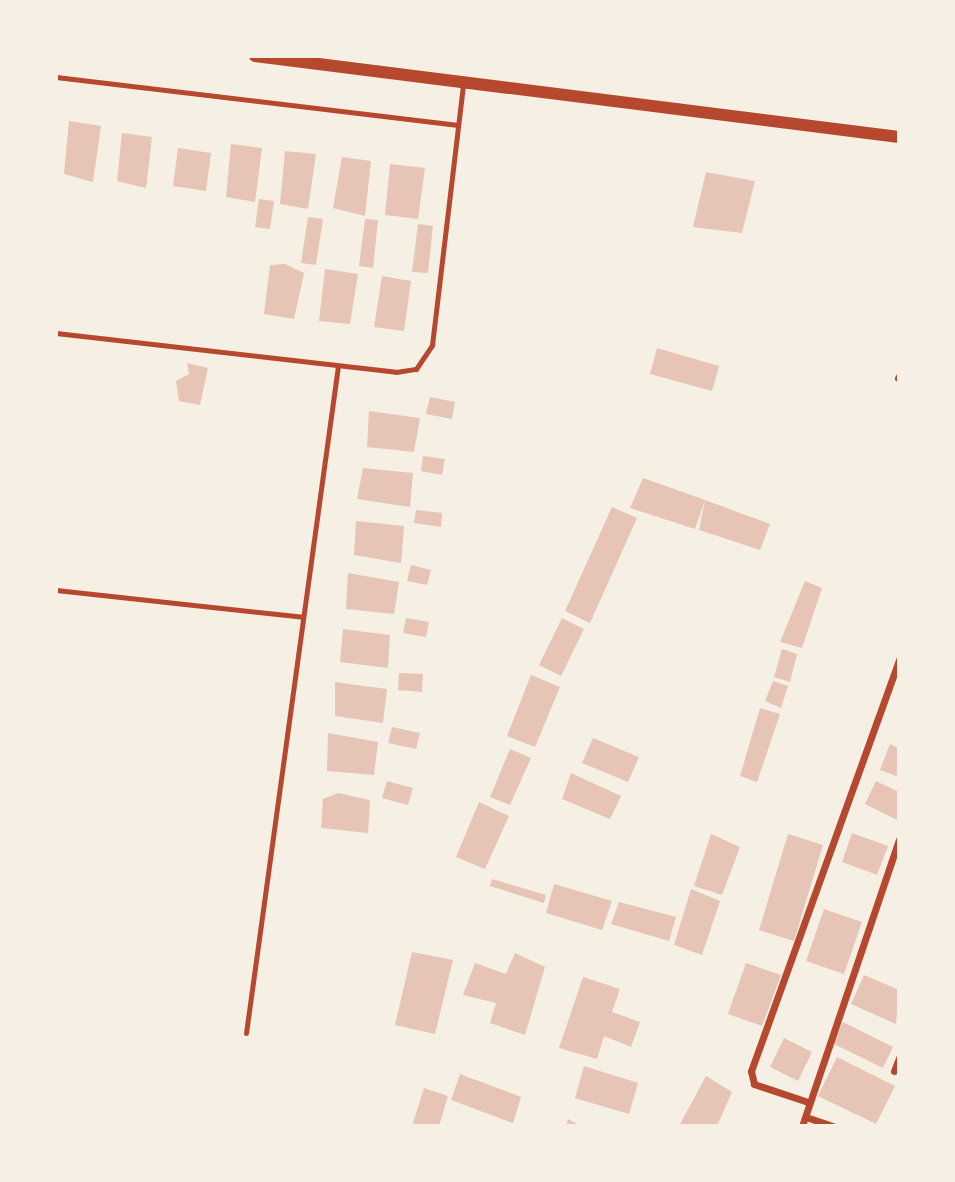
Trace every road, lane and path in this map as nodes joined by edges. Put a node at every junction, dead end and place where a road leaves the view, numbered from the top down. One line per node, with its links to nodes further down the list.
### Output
1 (256, 56): 3 (street)
2 (56, 76): 4 (lane)
3 (463, 85): 4 (lane); 5 (street)
4 (458, 125): 7 (lane)
5 (899, 137)
6 (56, 333): 7 (lane)
7 (338, 366): 9 (lane)
8 (56, 590): 9 (lane)
9 (303, 618): 12 (lane)
10 (899, 659): 15 (street)
11 (899, 840): 15 (street)
12 (246, 1033)
13 (899, 1058): 14 (street)
14 (894, 1071)
15 (808, 1102): 16 (street)
16 (806, 1117): 17 (street); 18 (street)
17 (802, 1126)
18 (832, 1126)

